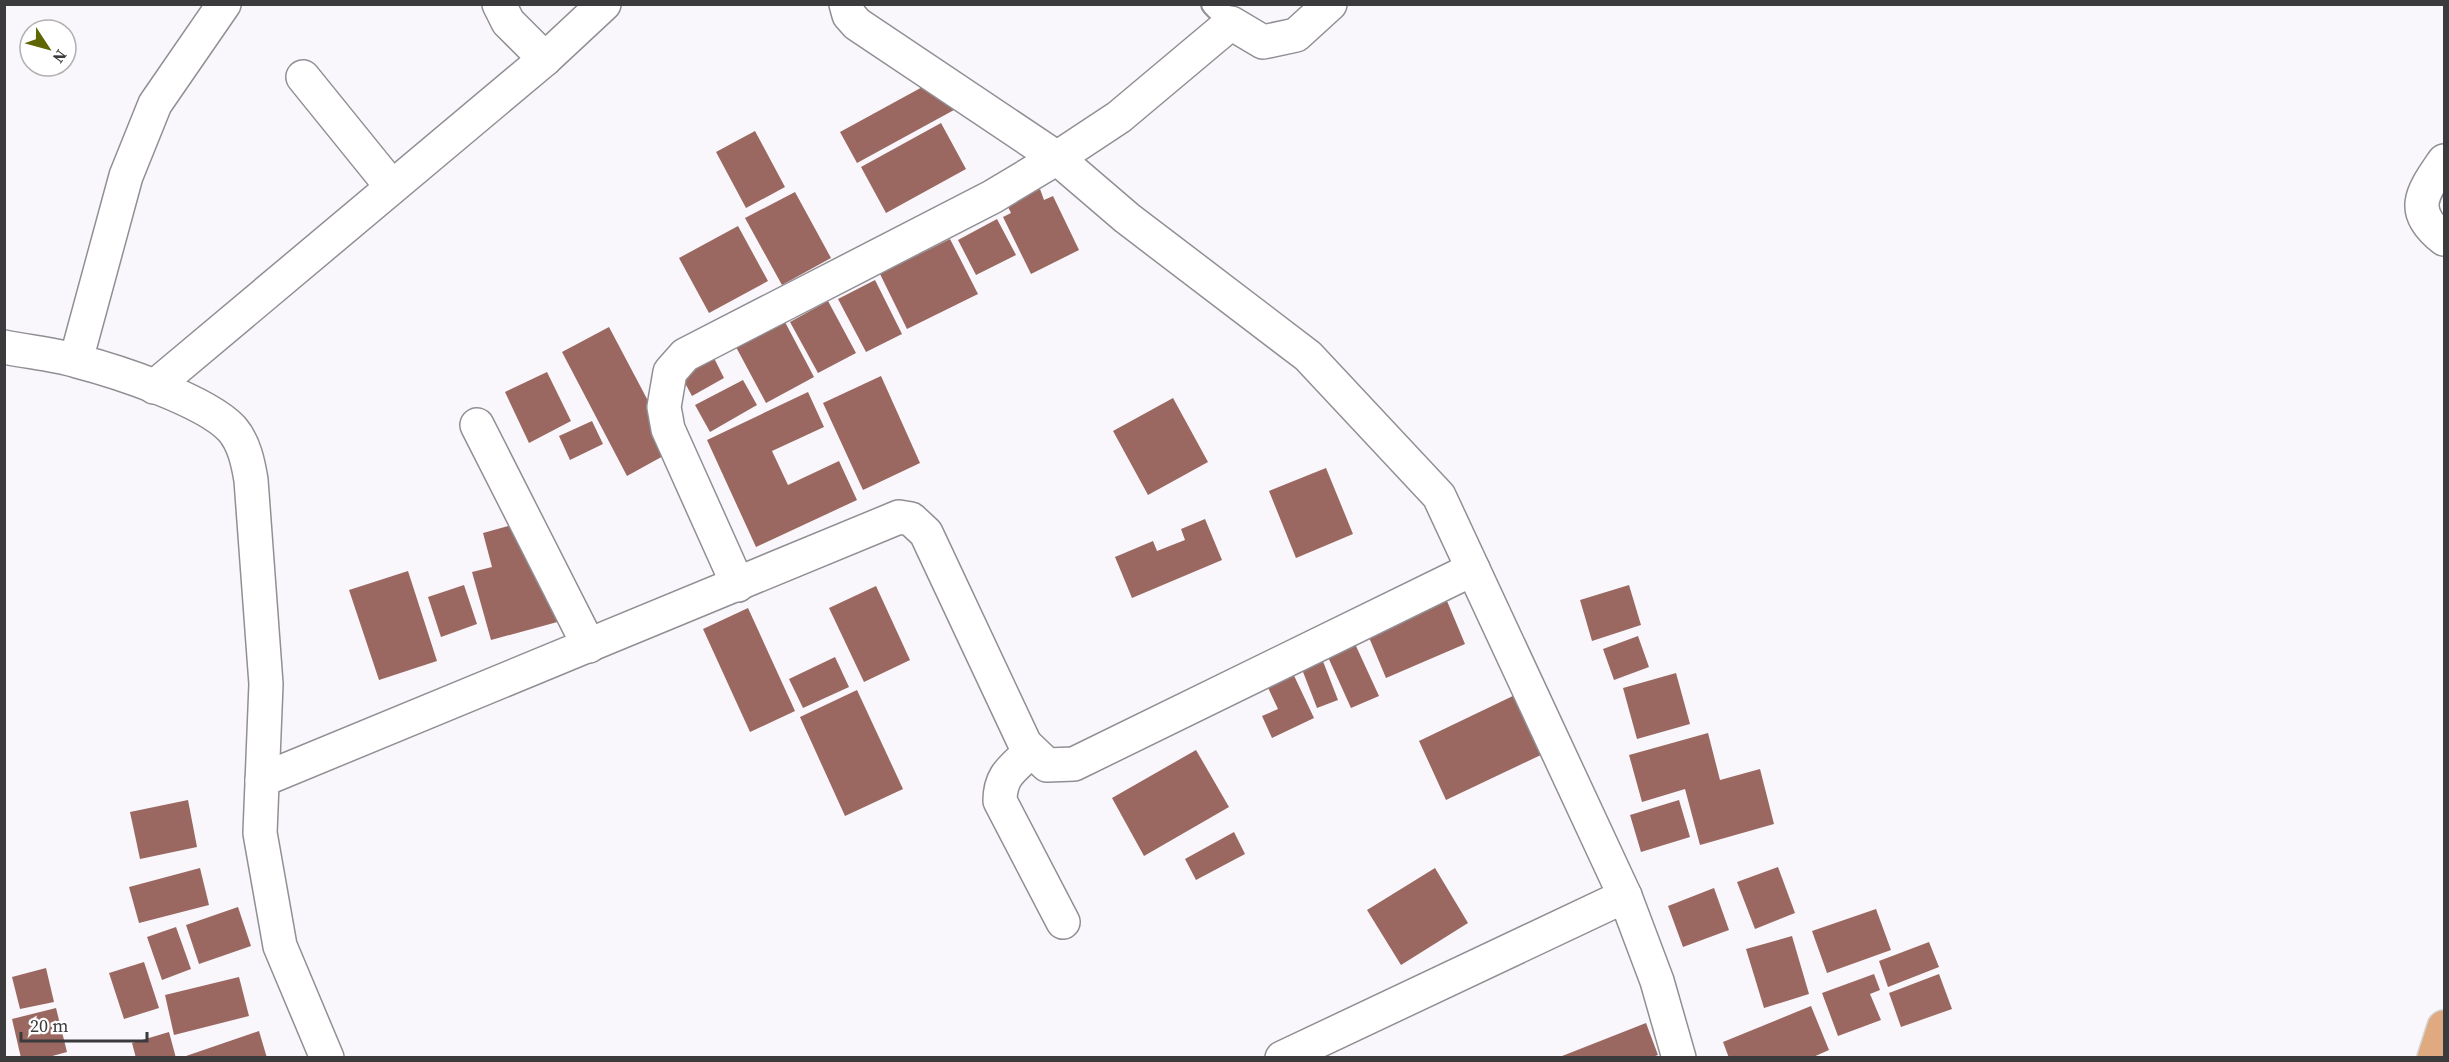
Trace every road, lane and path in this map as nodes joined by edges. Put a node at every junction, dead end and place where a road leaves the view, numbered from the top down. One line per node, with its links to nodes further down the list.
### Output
1 (224, 4): 14 (street)
2 (499, 4): 7 (street)
3 (604, 4): 7 (street)
4 (846, 4): 9 (street)
5 (1330, 4): 6 (street)
6 (1222, 14): 9 (street)
7 (545, 59): 11 (street)
8 (303, 77): 11 (street)
9 (1057, 158): 17 (street); 18 (street)
10 (2445, 161): 12 (street)
11 (392, 187): 15 (street)
12 (2445, 239)
13 (4, 347): 14 (street)
14 (76, 360): 15 (street)
15 (154, 387): 21 (street)
16 (477, 425): 19 (street)
17 (1473, 569): 20 (street); 22 (street)
18 (738, 585): 19 (street); 20 (street)
19 (589, 646): 21 (street)
20 (1032, 751): 23 (street)
21 (262, 780): 25 (street)
22 (1625, 896): 26 (street); 27 (street)
23 (1063, 922)
24 (2445, 1027): 28 (main road)
25 (327, 1058)
26 (1282, 1058)
27 (1679, 1058)
28 (2434, 1058)

